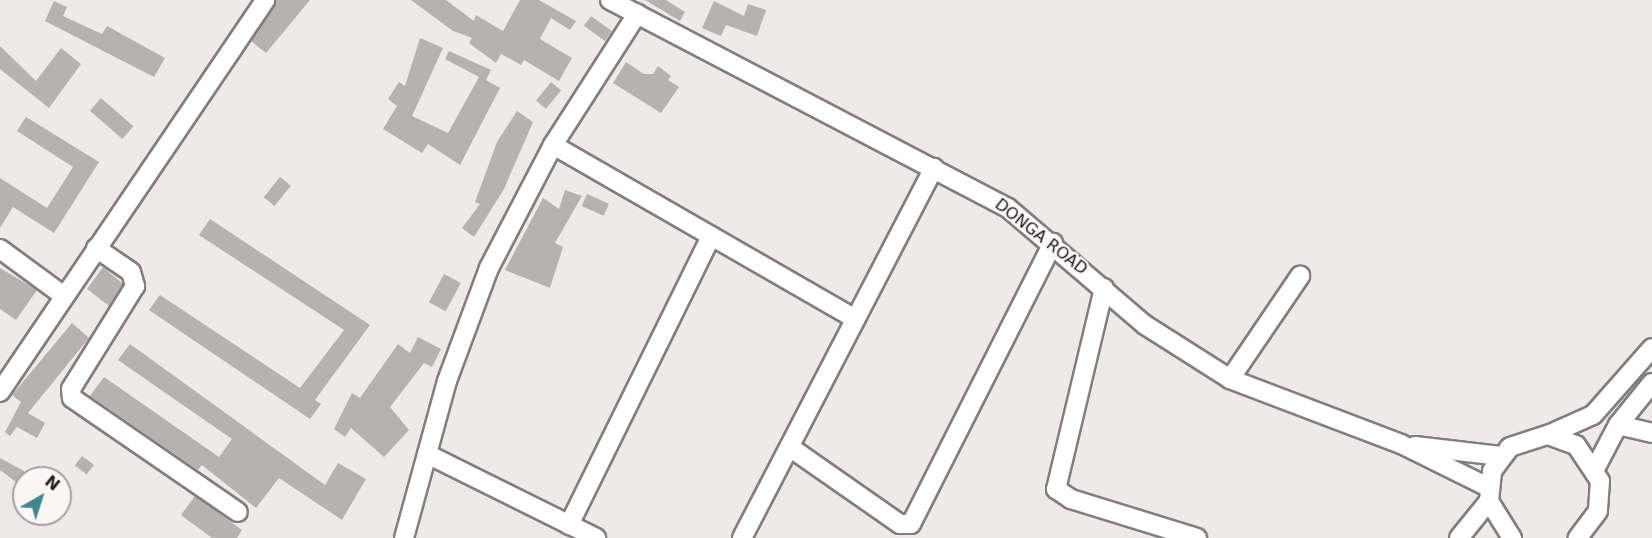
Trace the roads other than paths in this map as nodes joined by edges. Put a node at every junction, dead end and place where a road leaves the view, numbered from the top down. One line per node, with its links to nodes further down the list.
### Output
1 (265, 0): 8 (street)
2 (610, 0): 3 (street, DONGA ROAD)
3 (637, 14): 4 (street); 5 (street, DONGA ROAD)
4 (553, 145): 6 (street); 23 (street)
5 (934, 168): 7 (street, DONGA ROAD); 13 (street)
6 (711, 236): 13 (street); 28 (street)
7 (1053, 243): 11 (street, DONGA ROAD); 22 (street)
8 (96, 248): 12 (street); 27 (street)
9 (0, 249): 12 (street)
10 (1300, 276): 15 (street)
11 (1104, 288): 15 (street, DONGA ROAD); 33 (street)
12 (64, 296): 16 (street)
13 (856, 319): 22 (street)
14 (1652, 348): 20 (street)
15 (1230, 379): 21 (street, DONGA ROAD)
16 (3, 381)
17 (1652, 383): 18 (street)
18 (1618, 424): 19 (street); 25 (street)
19 (1652, 433)
20 (1548, 435): 24 (street); 25 (street)
21 (1401, 444): 24 (street); 26 (street)
22 (791, 448): 32 (street)
23 (427, 453): 28 (street); 30 (street)
24 (1500, 456): 26 (street)
25 (1596, 467): 29 (street)
26 (1488, 494): 34 (street); 35 (street)
27 (238, 512)
28 (569, 525): 31 (street)
29 (1593, 531): 36 (street)
30 (404, 538)
31 (596, 538)
32 (742, 538)
33 (1197, 538)
34 (1459, 538)
35 (1512, 538)
36 (1578, 538)

